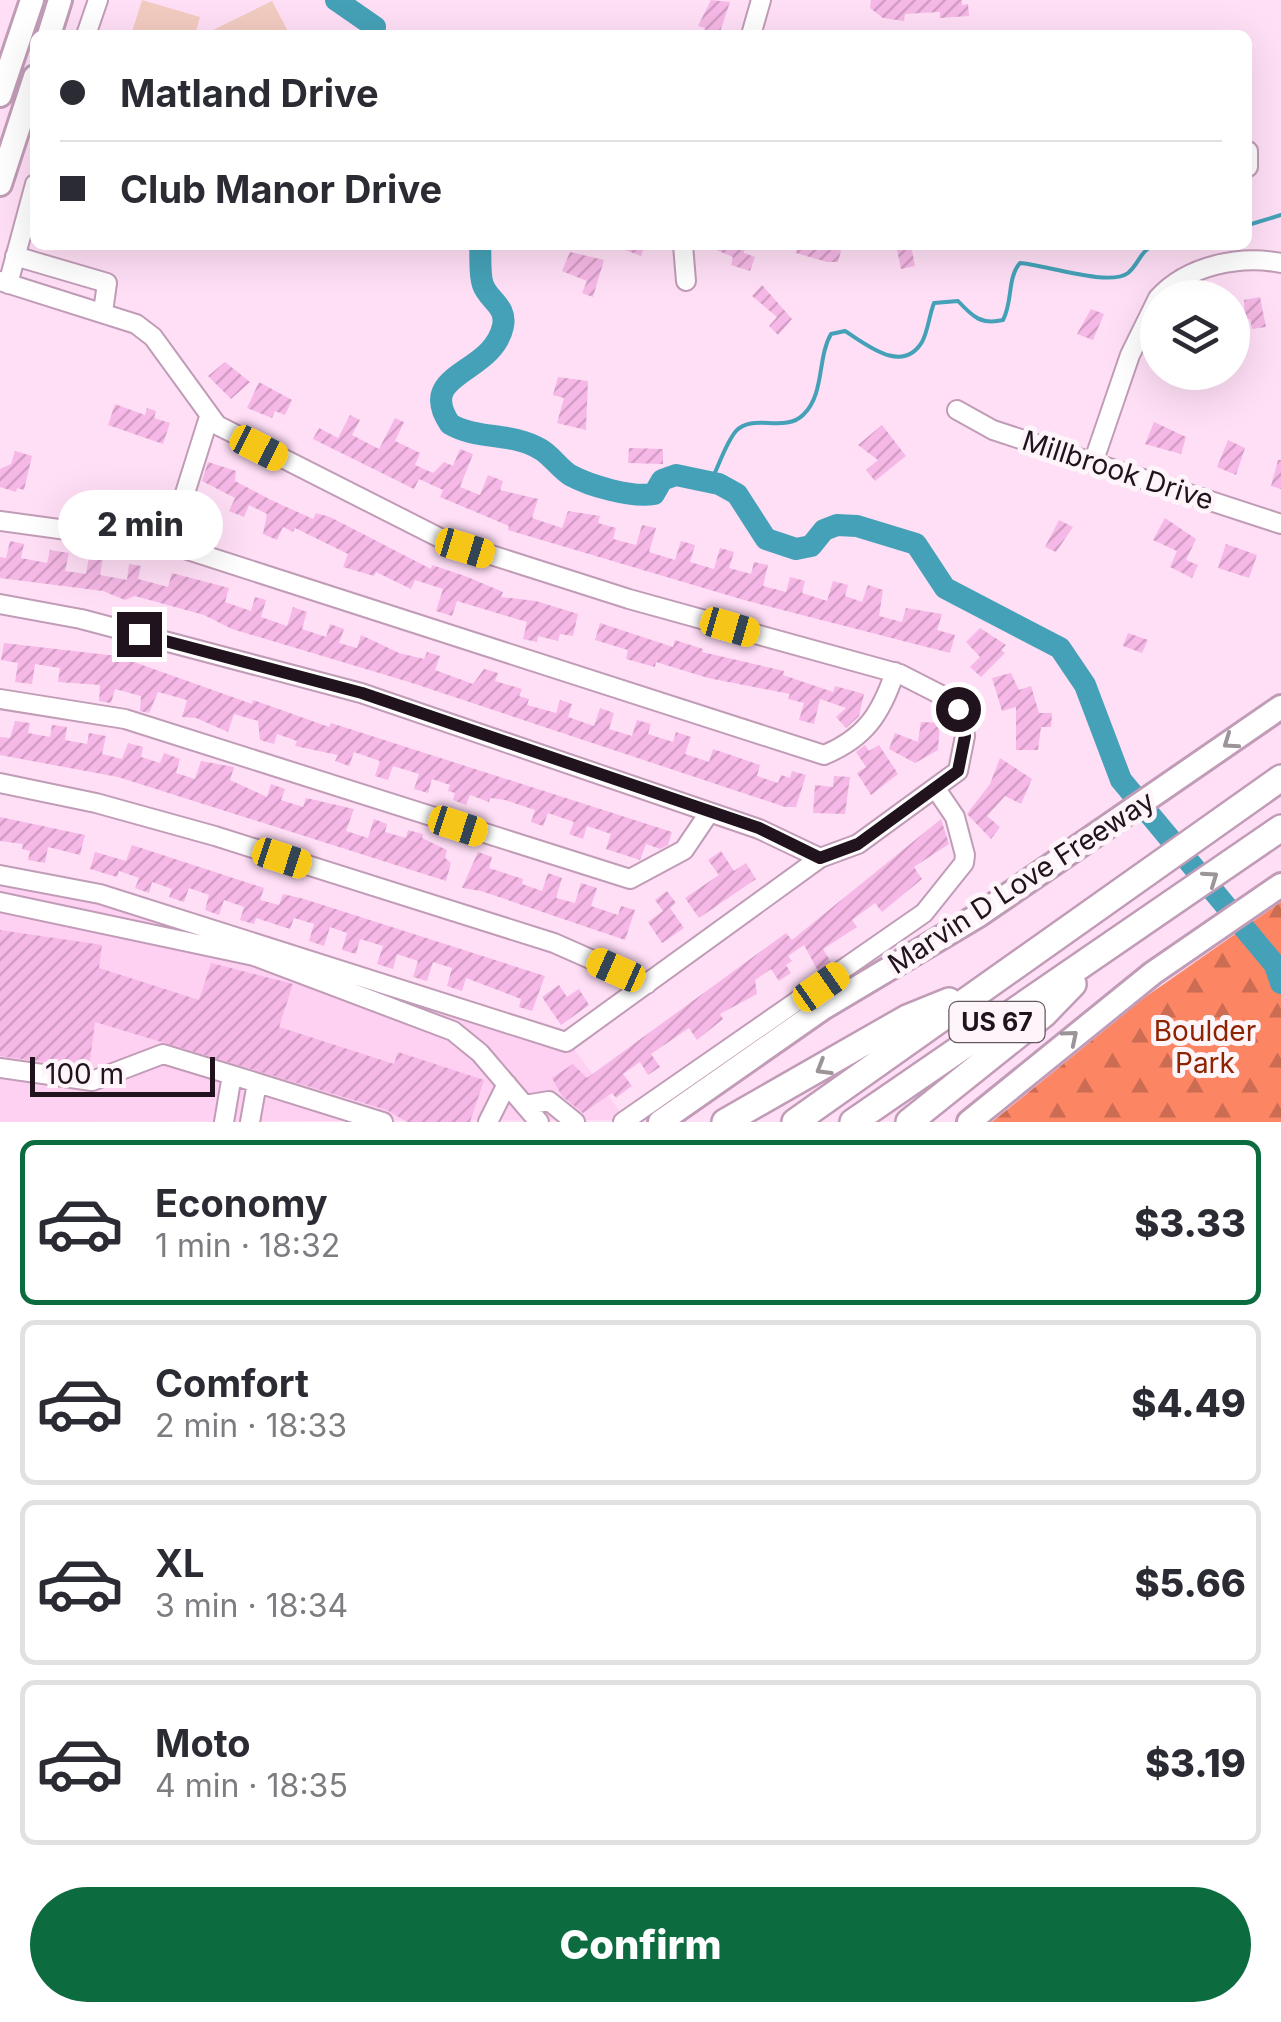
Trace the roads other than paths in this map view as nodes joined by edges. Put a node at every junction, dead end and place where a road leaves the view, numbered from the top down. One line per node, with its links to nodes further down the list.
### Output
1 (32, 0): 9 (main road)
2 (60, 0): 5 (main road)
3 (98, 0): 6 (street)
4 (761, 0): 7 (street)
5 (50, 30)
6 (88, 30)
7 (752, 30)
8 (30, 91): 10 (main road)
9 (0, 95)
10 (0, 184)
11 (30, 203): 13 (street)
12 (683, 250): 16 (street)
13 (16, 256): 17 (street); 18 (street)
14 (1281, 263): 15 (street)
15 (1188, 280)
16 (686, 281)
17 (4, 282): 18 (street)
18 (103, 312): 21 (street)
19 (1140, 335): 22 (street)
20 (958, 410): 22 (street, Millbrook Drive)
21 (209, 418): 25 (street); 27 (street)
22 (1094, 460): 24 (street, Millbrook Drive)
23 (0, 520): 25 (street)
24 (1281, 524)
25 (169, 544): 27 (street)
26 (0, 604): 33 (street)
27 (894, 672): 32 (street)
28 (0, 698): 33 (street)
29 (1281, 707): 54 (main road, Marvin D Love Freeway, one-way to 54)
30 (1281, 778): 41 (highway, Marvin D Love Freeway / US 67)
31 (0, 782): 40 (street)
32 (936, 789): 35 (street); 53 (street)
33 (709, 812): 35 (street)
34 (1281, 828): 39 (highway, US 67, one-way to 34)
35 (820, 858): 40 (street)
36 (0, 875): 40 (street)
37 (1281, 885): 59 (main road, one-way to 37)
38 (0, 902): 45 (street)
39 (1104, 952): 57 (highway, US 67); 58 (highway)
40 (647, 984)
41 (987, 985): 55 (highway, one-way to 55); 56 (highway, Marvin D Love Freeway / US 67)
42 (0, 1068): 43 (street)
43 (232, 1075): 44 (street); 47 (street)
44 (257, 1083): 48 (street); 49 (street)
45 (507, 1084): 46 (street); 50 (street)
46 (525, 1105): 51 (street); 52 (street)
47 (224, 1122)
48 (250, 1122)
49 (383, 1122)
50 (488, 1122)
51 (540, 1122)
52 (575, 1122)
53 (623, 1122)
54 (660, 1122)
55 (725, 1122)
56 (795, 1122)
57 (854, 1122)
58 (908, 1122)
59 (969, 1122)

